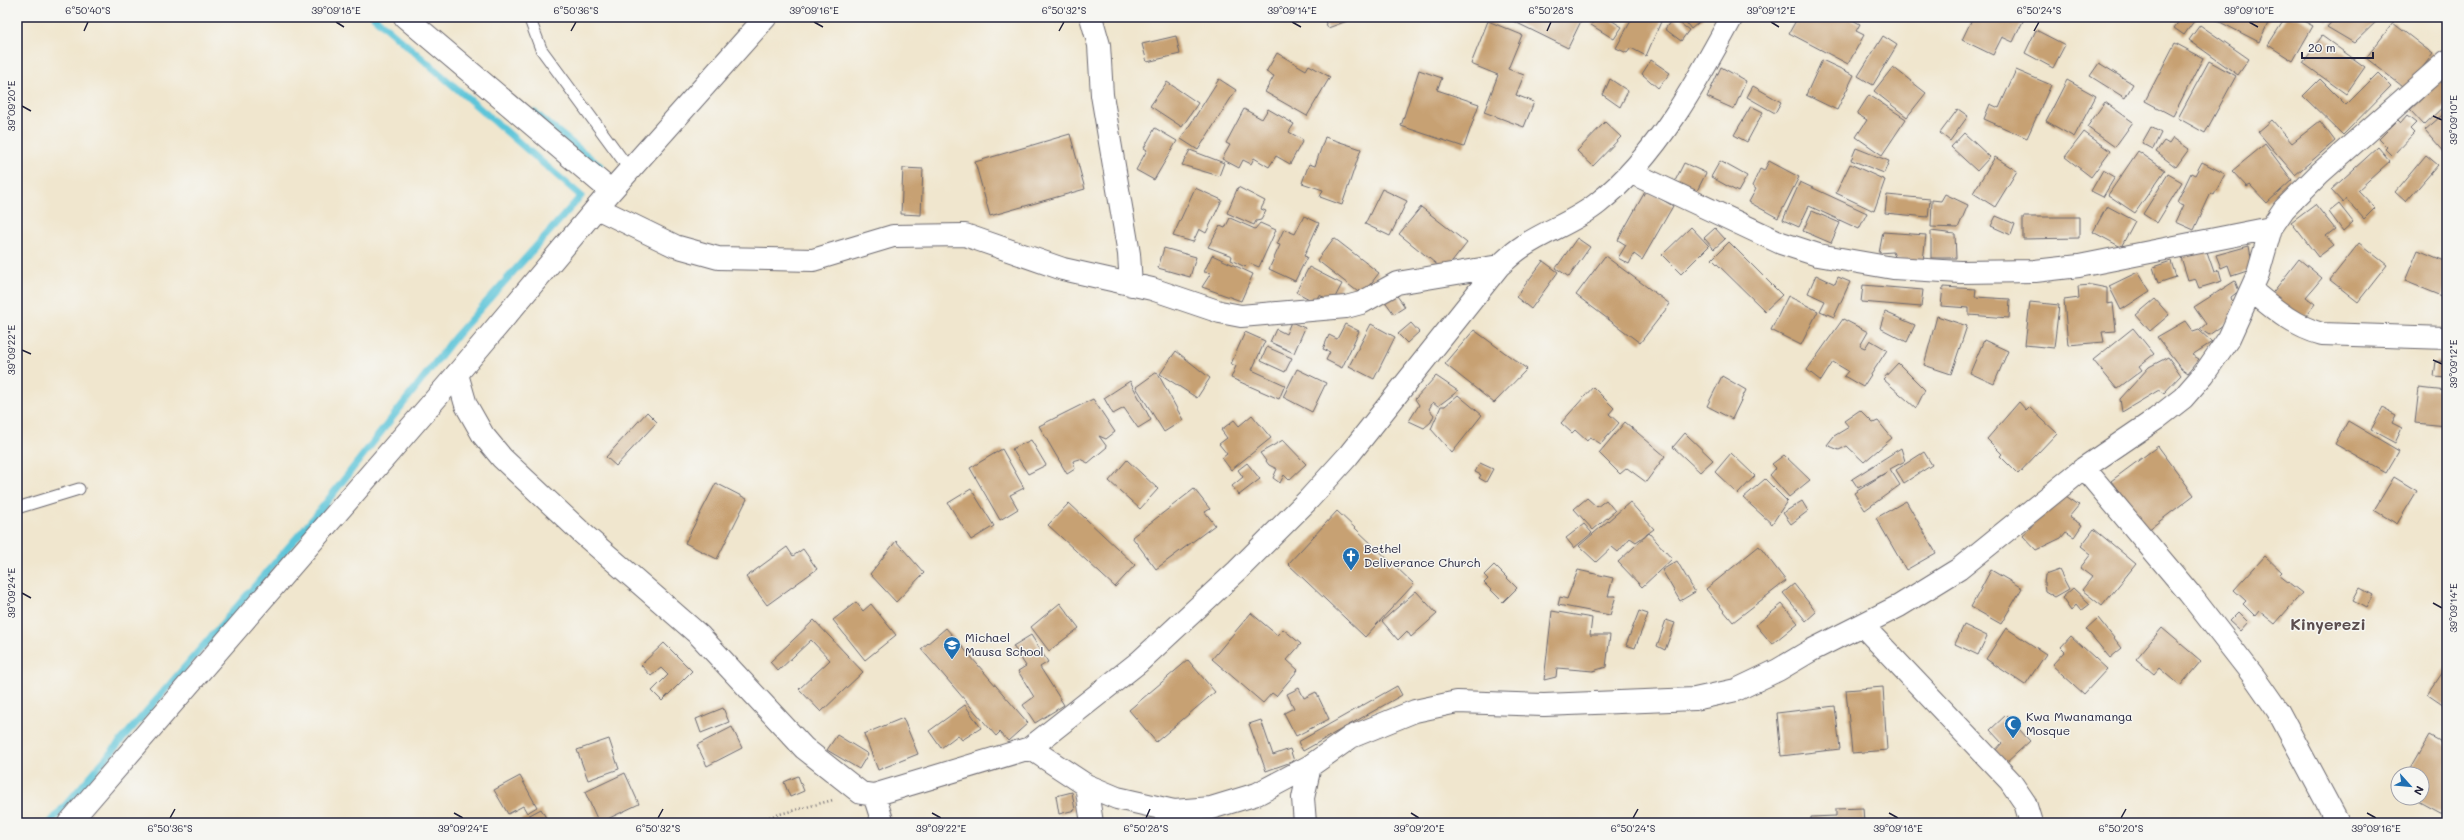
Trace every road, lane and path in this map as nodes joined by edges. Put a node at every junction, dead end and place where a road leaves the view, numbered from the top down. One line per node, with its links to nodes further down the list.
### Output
1 (405, 17): 9 (street)
2 (529, 17): 7 (lane)
3 (766, 17): 7 (street)
4 (1091, 17): 13 (street)
5 (1732, 17): 8 (street)
6 (2447, 61): 11 (street)
7 (630, 170): 9 (street)
8 (1632, 173): 11 (street); 12 (street)
9 (611, 191): 10 (street)
10 (597, 208): 13 (street); 16 (street)
11 (2271, 228): 14 (street)
12 (1499, 266): 13 (street); 21 (street)
13 (1131, 285)
14 (2251, 290): 15 (street); 17 (street)
15 (2447, 338)
16 (457, 374): 24 (street); 25 (street)
17 (2084, 468): 20 (street); 31 (street)
18 (79, 489): 19 (lane)
19 (17, 508)
20 (1862, 625): 22 (street); 30 (street)
21 (1030, 748): 23 (street); 24 (street)
22 (1310, 766): 23 (street); 29 (street)
23 (1086, 784): 28 (street)
24 (868, 794): 26 (path); 27 (street)
25 (69, 823)
26 (746, 823)
27 (883, 823)
28 (1092, 823)
29 (1305, 823)
30 (2031, 823)
31 (2338, 823)

